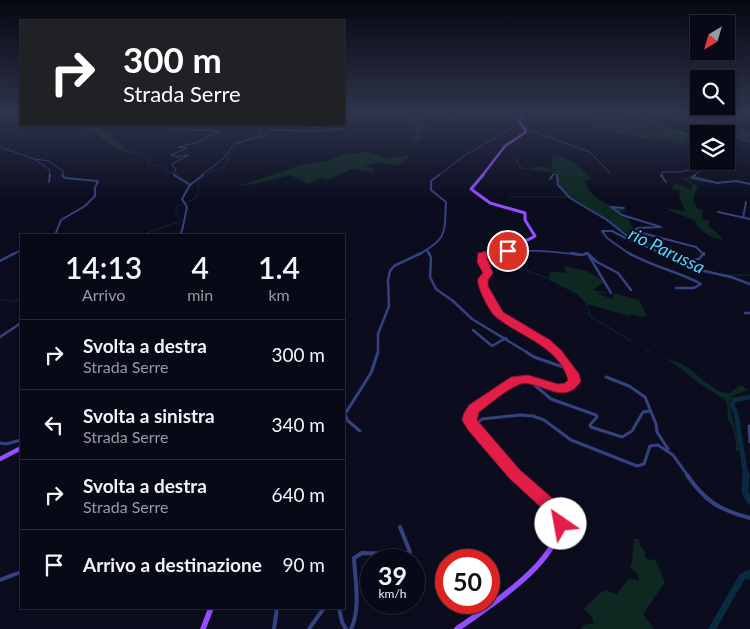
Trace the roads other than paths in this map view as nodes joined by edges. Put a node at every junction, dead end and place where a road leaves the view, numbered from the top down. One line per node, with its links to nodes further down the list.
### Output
1 (201, 142): 12 (street)
2 (236, 142): 12 (street)
3 (490, 142): 23 (street)
4 (511, 142): 25 (main road)
5 (563, 142): 8 (street)
6 (0, 147): 7 (street)
7 (34, 159): 10 (street); 19 (street)
8 (610, 173)
9 (550, 179): 21 (street)
10 (48, 182)
11 (666, 182): 13 (street)
12 (191, 184): 20 (street)
13 (750, 184)
14 (746, 202): 17 (street)
15 (624, 208): 27 (street)
16 (718, 212): 17 (street)
17 (742, 218): 18 (street)
18 (750, 220)
19 (55, 234)
20 (179, 234)
21 (635, 242): 27 (street); 29 (street)
22 (20, 250): 26 (street)
23 (427, 250): 37 (street); 44 (street)
24 (587, 253): 25 (street); 30 (street); 31 (street)
25 (482, 255): 38 (main road)
26 (0, 260)
27 (686, 264): 28 (street)
28 (750, 284)
29 (676, 288)
30 (631, 290)
31 (611, 293)
32 (745, 313): 33 (street)
33 (750, 313)
34 (20, 324): 36 (street)
35 (473, 330): 37 (street)
36 (0, 337)
37 (506, 338): 38 (street)
38 (570, 369): 40 (main road)
39 (606, 377): 41 (street)
40 (525, 379): 41 (street); 43 (main road)
41 (650, 411): 49 (street)
42 (749, 426): 46 (street)
43 (473, 427): 49 (street); 64 (main road)
44 (360, 431)
45 (20, 440): 47 (street)
46 (750, 442)
47 (0, 443)
48 (20, 449): 50 (main road)
49 (669, 450): 51 (street)
50 (0, 459)
51 (750, 518)
52 (400, 526): 63 (street)
53 (20, 572): 54 (street)
54 (0, 580)
55 (211, 609): 59 (main road)
56 (277, 609): 60 (street)
57 (323, 609): 61 (street)
58 (338, 609): 62 (street)
59 (203, 629)
60 (274, 629)
61 (309, 629)
62 (346, 629)
63 (351, 629)
64 (457, 629)

